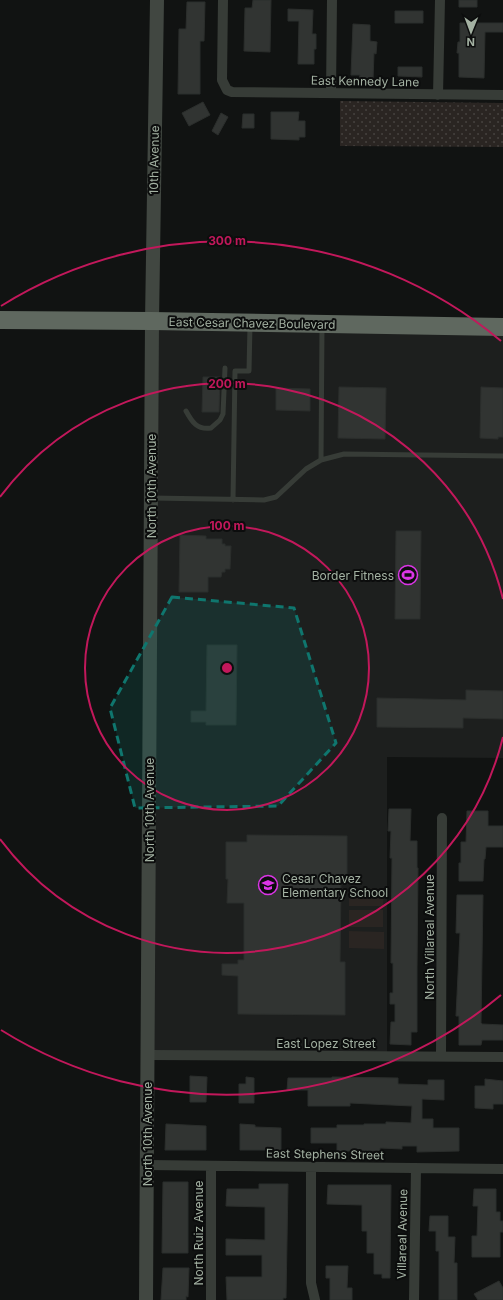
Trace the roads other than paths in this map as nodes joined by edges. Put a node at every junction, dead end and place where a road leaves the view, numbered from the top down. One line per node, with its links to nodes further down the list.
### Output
1 (157, 0): 9 (main road, 10th Avenue)
2 (223, 0): 5 (street, East Kennedy Lane)
3 (332, 0): 5 (street)
4 (440, 0): 6 (street)
5 (330, 93): 6 (street, East Kennedy Lane)
6 (438, 94): 7 (street, East Kennedy Lane)
7 (503, 95)
8 (0, 320): 9 (highway, East Cesar Chavez Boulevard)
9 (152, 321): 10 (highway, East Cesar Chavez Boulevard); 17 (main road, North 10th Avenue)
10 (250, 323): 11 (highway, East Cesar Chavez Boulevard); 18 (lane)
11 (322, 324): 12 (highway, East Cesar Chavez Boulevard); 16 (lane)
12 (503, 327)
13 (225, 368): 14 (lane)
14 (186, 411)
15 (503, 456): 16 (lane)
16 (321, 460): 18 (lane)
17 (151, 498): 18 (lane); 20 (main road, North 10th Avenue)
18 (233, 500)
19 (442, 818): 21 (street, North Villareal Avenue)
20 (148, 1055): 21 (street, East Lopez Street); 23 (main road, North 10th Avenue)
21 (441, 1056): 22 (street, East Lopez Street)
22 (503, 1057)
23 (147, 1165): 24 (street, East Stephens Street); 28 (main road, North 10th Avenue)
24 (211, 1166): 25 (street, East Stephens Street); 29 (street, North Ruiz Avenue)
25 (311, 1167): 26 (street, East Stephens Street); 30 (street)
26 (416, 1168): 27 (street, East Stephens Street); 31 (street, Villareal Avenue)
27 (503, 1169)
28 (146, 1300)
29 (210, 1300)
30 (315, 1300)
31 (414, 1300)

